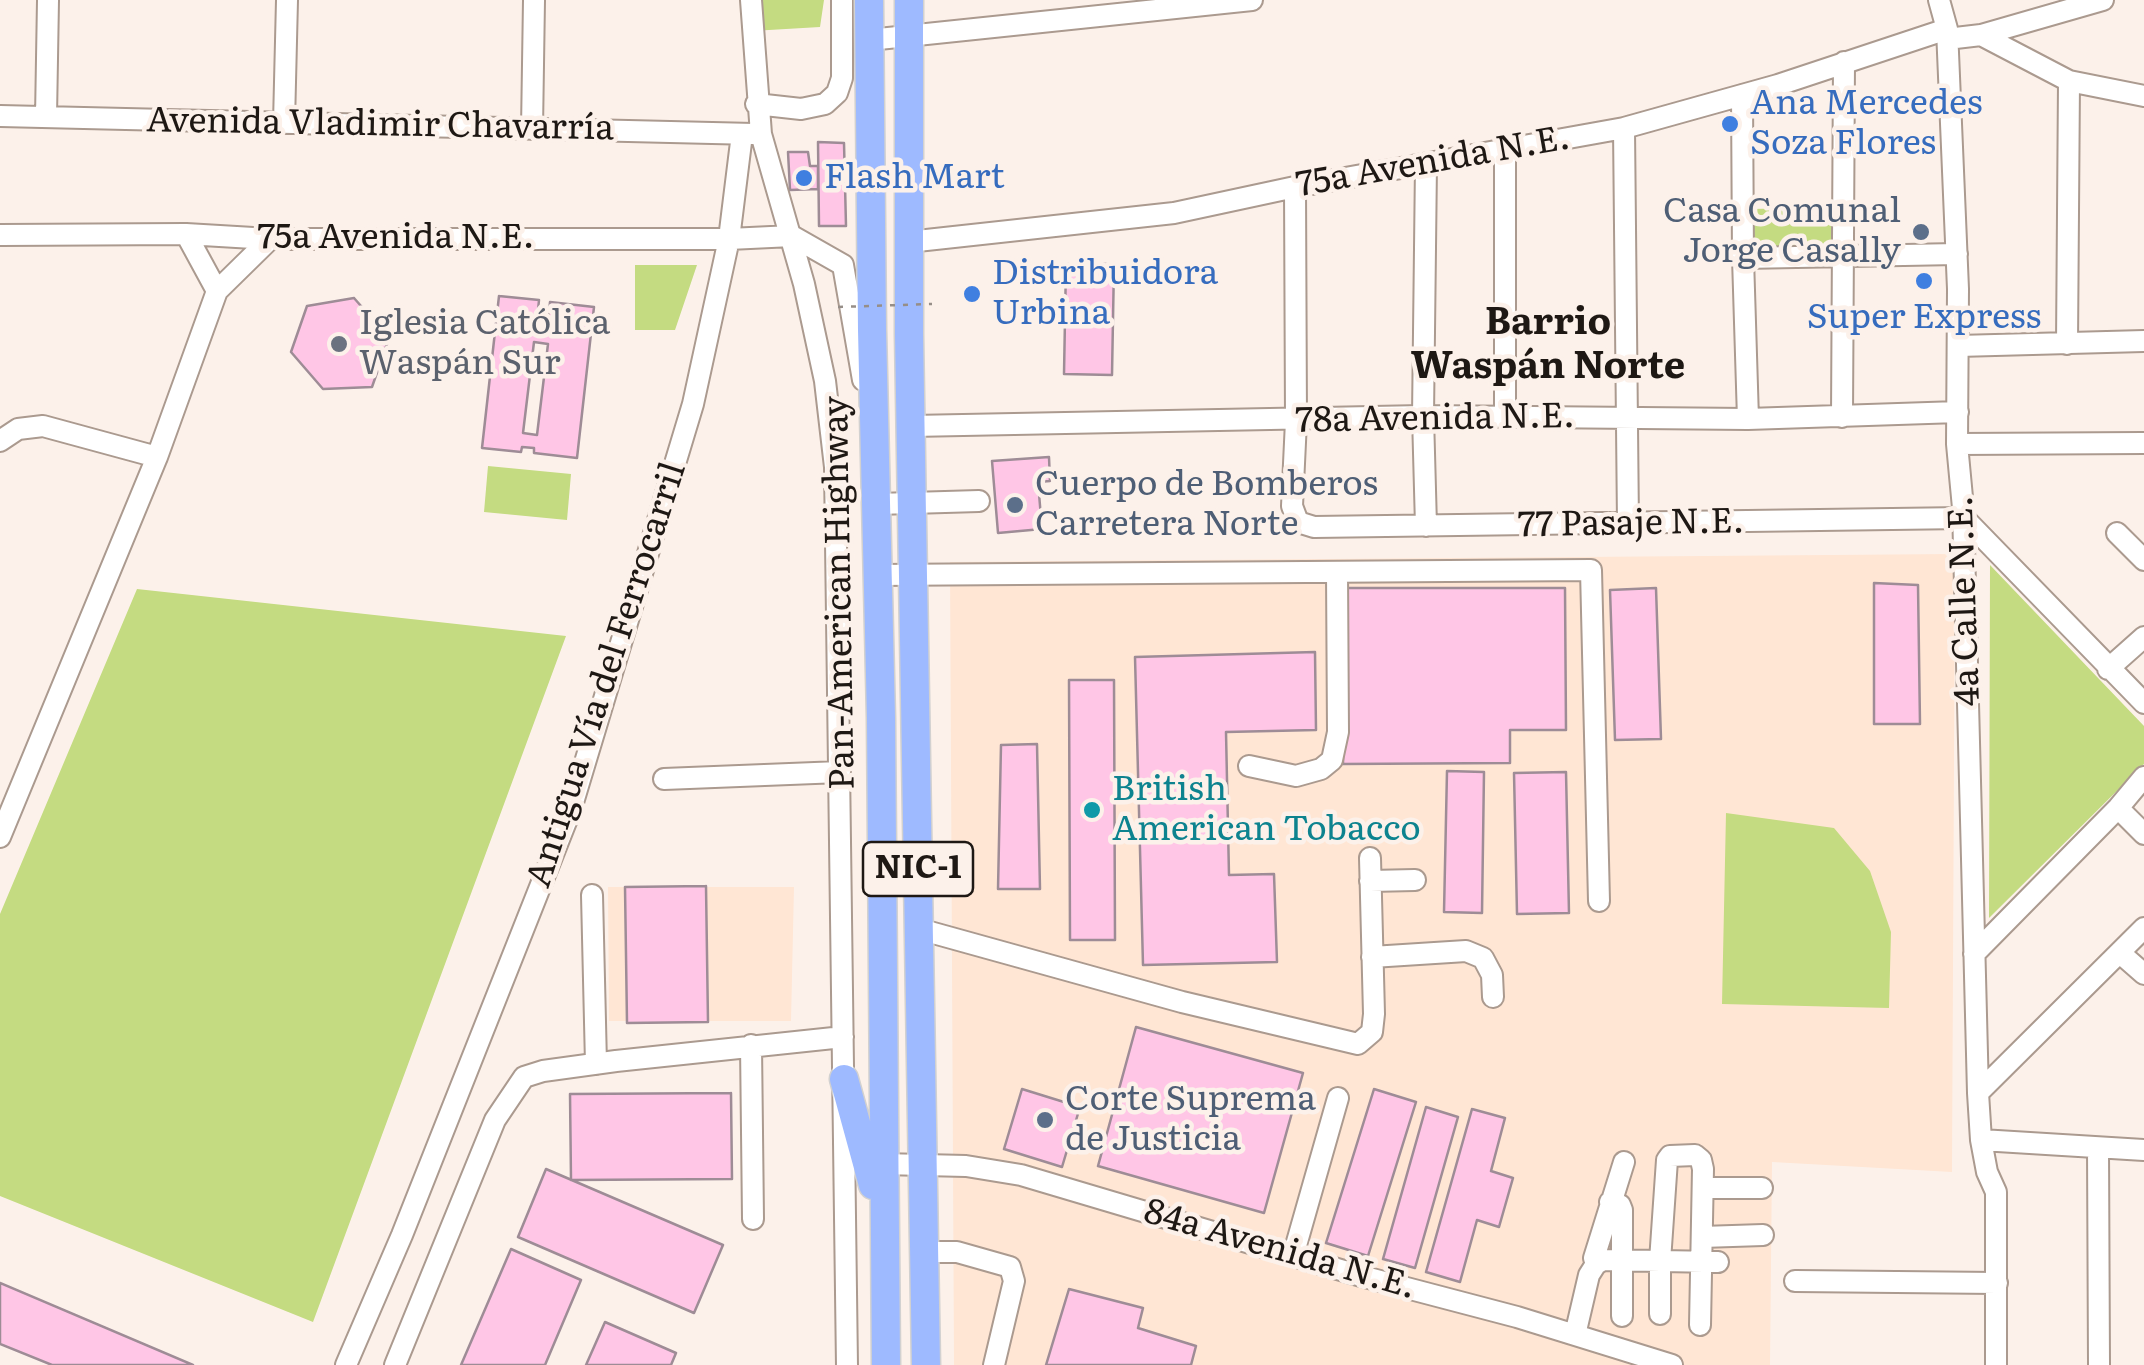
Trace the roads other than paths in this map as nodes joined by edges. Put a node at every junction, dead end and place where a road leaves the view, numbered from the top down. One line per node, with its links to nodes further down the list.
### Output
1 (48, 0): 22 (street)
2 (287, 0): 23 (street)
3 (534, 0): 25 (street)
4 (751, 0): 20 (street)
5 (842, 0): 20 (street)
6 (869, 0): 15 (highway, Pan-American Highway / NIC-1)
7 (909, 0): 14 (highway, NIC-1)
8 (1252, 0): 11 (street)
9 (2103, 0): 12 (street, 75a Avenida N.E.)
10 (1940, 1): 13 (street, 4a Calle N.E.)
11 (1199, 3): 14 (street)
12 (1986, 33): 13 (street, 75a Avenida N.E.); 17 (street)
13 (1947, 34): 16 (street, 75a Avenida N.E.); 36 (street, 4a Calle N.E.)
14 (910, 37): 15 (street); 35 (highway, NIC-1)
15 (870, 40): 54 (highway, Pan-American Highway / NIC-1)
16 (1844, 62): 18 (street, 75a Avenida N.E.); 37 (street)
17 (2069, 80): 19 (street); 41 (street)
18 (1742, 95): 24 (street, 75a Avenida N.E.); 38 (street)
19 (2144, 96)
20 (756, 104): 26 (street)
21 (0, 116): 22 (street, Avenida Vladimir Chavarría)
22 (46, 117): 23 (street, Avenida Vladimir Chavarría)
23 (284, 123): 25 (street, Avenida Vladimir Chavarría)
24 (1624, 128): 27 (street, 75a Avenida N.E.); 47 (street)
25 (532, 129): 26 (street, Avenida Vladimir Chavarría)
26 (752, 134): 32 (street); 34 (street, Antigua Vía del Ferrocarril)
27 (1505, 148): 28 (street, 75a Avenida N.E.); 45 (street)
28 (1426, 164): 29 (street, 75a Avenida N.E.); 44 (street)
29 (1295, 187): 35 (street, 75a Avenida N.E.); 49 (street)
30 (186, 234): 31 (street, 75a Avenida N.E.); 33 (street, 75a Avenida N.E.); 39 (street)
31 (0, 235)
32 (792, 236): 34 (street, 75a Avenida N.E.); 54 (street); 71 (street)
33 (270, 239): 34 (street, 75a Avenida N.E.); 39 (street)
34 (729, 239): 120 (street, Antigua Vía del Ferrocarril)
35 (908, 242): 50 (highway, NIC-1)
36 (1957, 254): 37 (street); 42 (street, 4a Calle N.E.)
37 (1843, 256): 38 (street); 46 (street)
38 (1743, 258): 48 (street)
39 (217, 291): 55 (street)
40 (2144, 341): 41 (street)
41 (2067, 344): 42 (street)
42 (1958, 346): 43 (street, 4a Calle N.E.)
43 (1958, 412): 46 (street, 78a Avenida N.E.); 53 (street, 4a Calle N.E.)
44 (1423, 416): 45 (street, 78a Avenida N.E.); 49 (street, 78a Avenida N.E.); 61 (street)
45 (1505, 416): 47 (street, 78a Avenida N.E.)
46 (1842, 417): 48 (street, 78a Avenida N.E.)
47 (1626, 418): 48 (street, 78a Avenida N.E.); 60 (street)
48 (1748, 419)
49 (1296, 420): 50 (street, 78a Avenida N.E.); 61 (street, 77 Pasaje N.E.)
50 (912, 426): 58 (highway, NIC-1)
51 (0, 441): 55 (street)
52 (2144, 443): 53 (street)
53 (1957, 444): 59 (street, 4a Calle N.E.)
54 (876, 454): 57 (highway, Pan-American Highway / NIC-1)
55 (157, 456): 76 (street)
56 (979, 501): 58 (street)
57 (877, 504): 58 (street); 66 (highway, Pan-American Highway / NIC-1)
58 (913, 504): 65 (highway, NIC-1)
59 (1964, 518): 60 (street, 77 Pasaje N.E.); 68 (street); 85 (street, 4a Calle N.E.)
60 (1628, 524): 61 (street, 77 Pasaje N.E.)
61 (1426, 526)
62 (2117, 533): 63 (street)
63 (2144, 560)
64 (1337, 572): 65 (street); 70 (street); 81 (street)
65 (914, 574): 66 (street); 83 (highway, NIC-1)
66 (878, 575): 99 (highway, Pan-American Highway / NIC-1)
67 (2144, 637): 68 (street)
68 (2108, 668): 69 (street)
69 (2144, 703)
70 (1248, 766)
71 (840, 772): 73 (street); 89 (street)
72 (2144, 777): 74 (street)
73 (664, 778)
74 (2118, 808): 75 (street); 85 (street)
75 (2144, 834)
76 (0, 838)
77 (1370, 858): 79 (street)
78 (1414, 880): 79 (street)
79 (1370, 881): 86 (street)
80 (592, 895): 91 (street)
81 (1599, 902)
82 (2144, 928): 84 (street)
83 (919, 929): 86 (street); 100 (highway, NIC-1)
84 (2120, 953): 87 (street); 93 (street)
85 (1974, 954): 93 (street, 4a Calle N.E.)
86 (1372, 958): 88 (street)
87 (2144, 974)
88 (1493, 997)
89 (843, 1036): 90 (street); 92 (street)
90 (751, 1044): 91 (street); 105 (street)
91 (596, 1064): 121 (street)
92 (844, 1079): 104 (highway); 122 (street)
93 (1978, 1093): 95 (street, 4a Calle N.E.)
94 (1338, 1098): 109 (street)
95 (1981, 1140): 96 (street); 115 (street, 4a Calle N.E.)
96 (2098, 1148): 97 (street); 128 (street)
97 (2144, 1150)
98 (1624, 1162): 103 (street)
99 (882, 1164): 100 (street, 84a Avenida N.E.); 104 (highway, Pan-American Highway / NIC-1)
100 (924, 1165): 108 (highway, NIC-1); 109 (street, 84a Avenida N.E.)
101 (1703, 1188): 102 (street); 107 (street); 111 (street)
102 (1762, 1188)
103 (1610, 1202): 110 (street); 113 (street)
104 (882, 1216): 123 (highway, Pan-American Highway / NIC-1)
105 (753, 1219)
106 (1763, 1235): 107 (street)
107 (1702, 1237): 112 (street)
108 (924, 1252): 124 (highway, NIC-1); 125 (street)
109 (1293, 1256): 119 (street, 84a Avenida N.E.)
110 (1621, 1261): 111 (street); 113 (street); 117 (street)
111 (1660, 1261): 112 (street); 116 (street)
112 (1710, 1262): 118 (street)
113 (1596, 1264): 119 (street)
114 (1795, 1280): 115 (street)
115 (1997, 1283): 127 (street, 4a Calle N.E.)
116 (1660, 1314)
117 (1622, 1316)
118 (1700, 1325)
119 (1575, 1335): 126 (street, 84a Avenida N.E.)
120 (346, 1365)
121 (395, 1365)
122 (847, 1365)
123 (886, 1365)
124 (926, 1365)
125 (994, 1365)
126 (1672, 1365)
127 (1996, 1365)
128 (2099, 1365)

